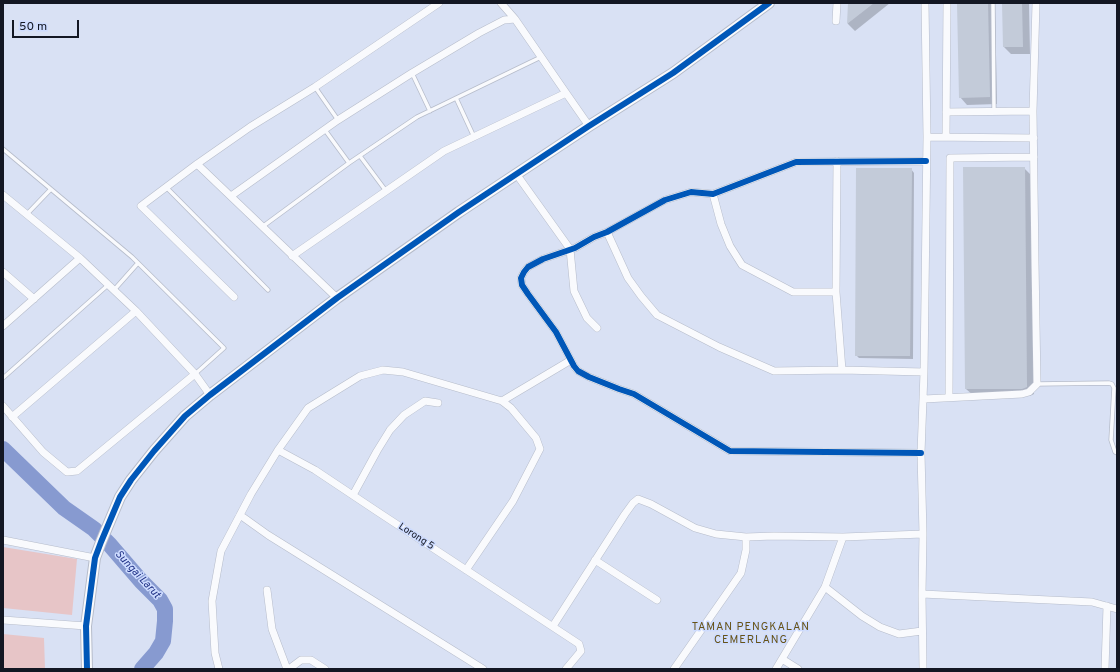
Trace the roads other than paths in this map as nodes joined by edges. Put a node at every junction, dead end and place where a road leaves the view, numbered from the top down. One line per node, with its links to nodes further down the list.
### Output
1 (439, 3): 13 (street)
2 (501, 3): 9 (street)
3 (769, 3): 21 (street)
4 (837, 3): 10 (street)
5 (925, 3): 24 (street)
6 (948, 3): 19 (street)
7 (993, 3): 17 (lane)
8 (1036, 3): 18 (street)
9 (515, 19): 11 (street); 12 (street)
10 (836, 21)
11 (541, 57): 14 (street); 15 (lane)
12 (412, 73): 16 (lane); 20 (street)
13 (316, 87): 20 (lane); 33 (street)
14 (566, 93): 21 (street); 23 (street)
15 (456, 98): 16 (lane); 23 (lane)
16 (430, 111): 28 (lane)
17 (994, 111): 18 (street); 19 (street)
18 (1033, 111): 26 (street)
19 (946, 112): 25 (street)
20 (338, 120): 22 (street)
21 (589, 126): 34 (street)
22 (324, 129): 32 (lane); 40 (street)
23 (474, 137): 37 (street)
24 (927, 137): 25 (street); 31 (street)
25 (946, 137): 26 (street)
26 (1034, 138): 29 (street)
27 (3, 149): 36 (lane)
28 (360, 156): 32 (lane); 37 (lane)
29 (1034, 157): 63 (street); 65 (street)
30 (837, 161): 31 (street); 38 (street); 51 (street)
31 (926, 161): 60 (street)
32 (349, 163): 42 (lane)
33 (197, 164): 35 (street); 40 (street)
34 (517, 175): 44 (street); 53 (street)
35 (166, 187): 50 (lane); 52 (street)
36 (51, 190): 41 (lane); 47 (lane)
37 (386, 190): 45 (street)
38 (713, 194): 43 (street); 51 (street)
39 (3, 195): 41 (street)
40 (231, 196): 42 (street)
41 (27, 214): 46 (street)
42 (262, 227): 45 (street)
43 (607, 232): 44 (street); 59 (street)
44 (570, 249): 57 (street); 58 (street)
45 (292, 256): 53 (street)
46 (80, 258): 49 (street); 54 (street)
47 (138, 263): 49 (lane); 61 (lane)
48 (3, 272): 54 (street)
49 (111, 287): 55 (street); 62 (lane)
50 (268, 290)
51 (836, 292): 59 (street)
52 (234, 297)
53 (337, 298): 64 (street)
54 (34, 299): 56 (street)
55 (136, 311): 61 (street); 70 (street)
56 (3, 326)
57 (597, 328)
58 (571, 360): 67 (street); 72 (street)
59 (842, 370): 60 (street)
60 (924, 372): 66 (street)
61 (195, 374): 64 (street); 70 (street)
62 (3, 378)
63 (1038, 384): 65 (street); 73 (lane)
64 (210, 395): 80 (street)
65 (949, 398): 66 (street)
66 (924, 399): 72 (street)
67 (502, 401): 71 (street); 82 (street)
68 (438, 403): 74 (street)
69 (3, 406): 70 (street)
70 (12, 417)
71 (278, 450): 74 (street, Lorong 5); 75 (street)
72 (921, 453): 76 (street)
73 (1117, 453)
74 (353, 495): 82 (street, Lorong 5)
75 (240, 515): 95 (street); 98 (street)
76 (923, 534): 78 (street); 85 (street)
77 (746, 537): 78 (street); 81 (street); 100 (street)
78 (843, 538): 83 (street)
79 (3, 540): 80 (street)
80 (95, 558): 90 (street)
81 (595, 560): 86 (street); 91 (street)
82 (466, 570): 91 (street, Lorong 5)
83 (825, 587): 92 (street); 93 (street)
84 (268, 590): 96 (street)
85 (922, 594): 87 (street); 92 (street)
86 (657, 600)
87 (1107, 606): 88 (street); 104 (street)
88 (1117, 609)
89 (3, 620): 90 (street)
90 (86, 626): 94 (street)
91 (553, 626): 99 (street, Lorong 5)
92 (922, 631): 103 (street)
93 (782, 659): 101 (street); 102 (street)
94 (87, 669)
95 (219, 669)
96 (288, 669): 97 (street)
97 (325, 669)
98 (483, 669)
99 (566, 669)
100 (674, 669)
101 (776, 669)
102 (798, 669)
103 (923, 669)
104 (1105, 669)

